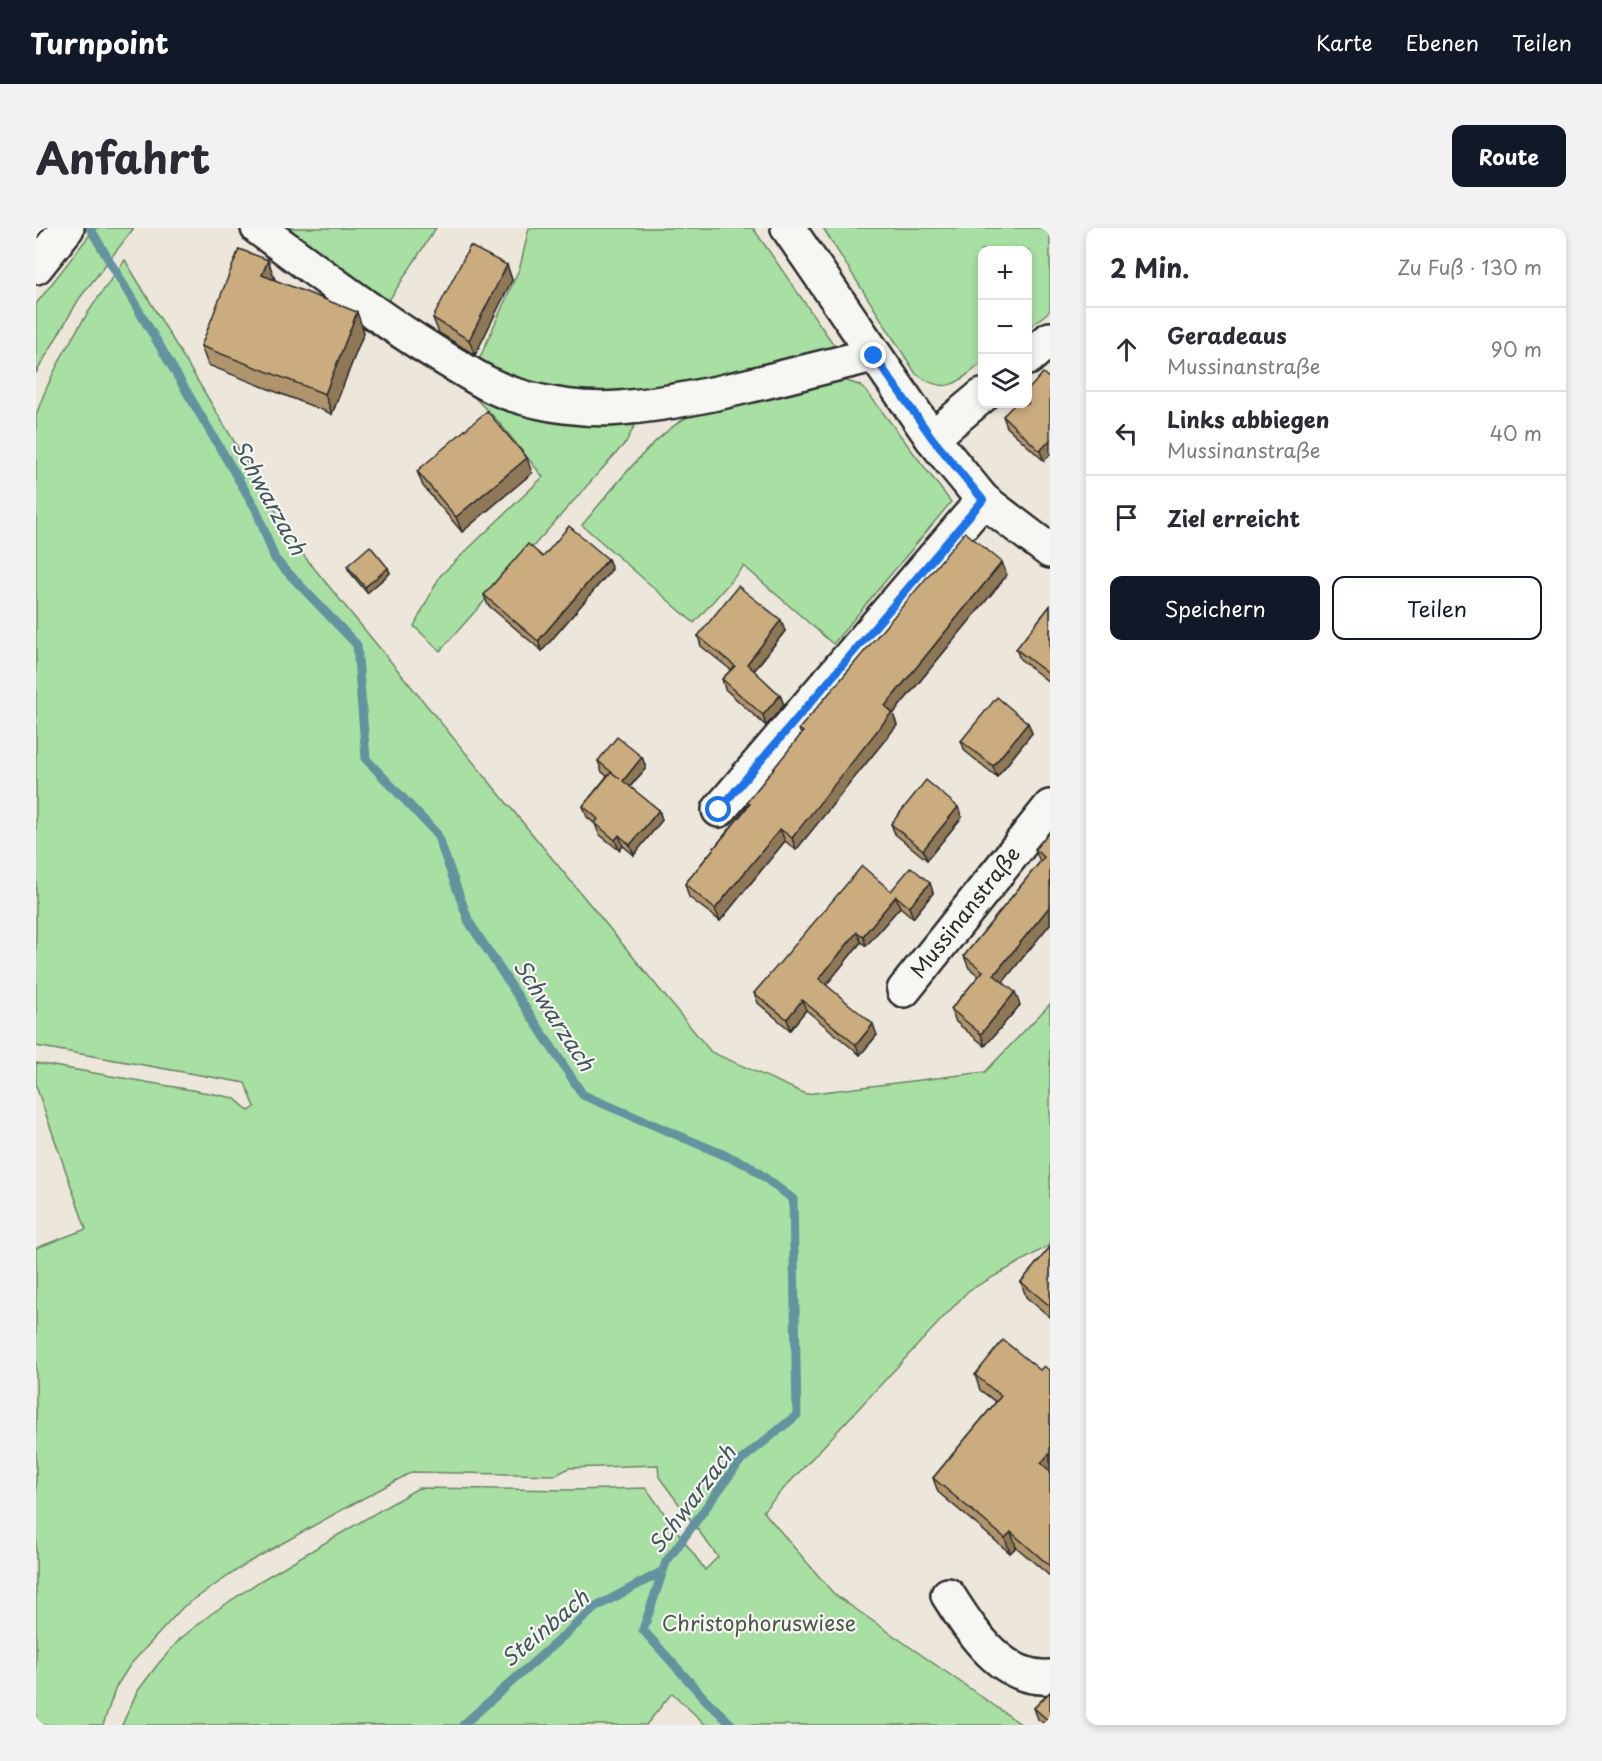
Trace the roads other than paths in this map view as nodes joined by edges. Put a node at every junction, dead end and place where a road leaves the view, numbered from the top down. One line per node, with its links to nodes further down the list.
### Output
1 (258, 228): 5 (street)
2 (788, 228): 5 (street)
3 (1050, 339): 4 (street)
4 (1032, 355)
5 (874, 356): 7 (street)
6 (978, 399): 7 (street)
7 (932, 438): 8 (street)
8 (983, 500): 9 (street); 11 (street)
9 (1050, 551)
10 (1050, 807): 12 (street, Mussinanstraße)
11 (719, 810)
12 (903, 990)
13 (948, 1595): 14 (street)
14 (1050, 1677)

